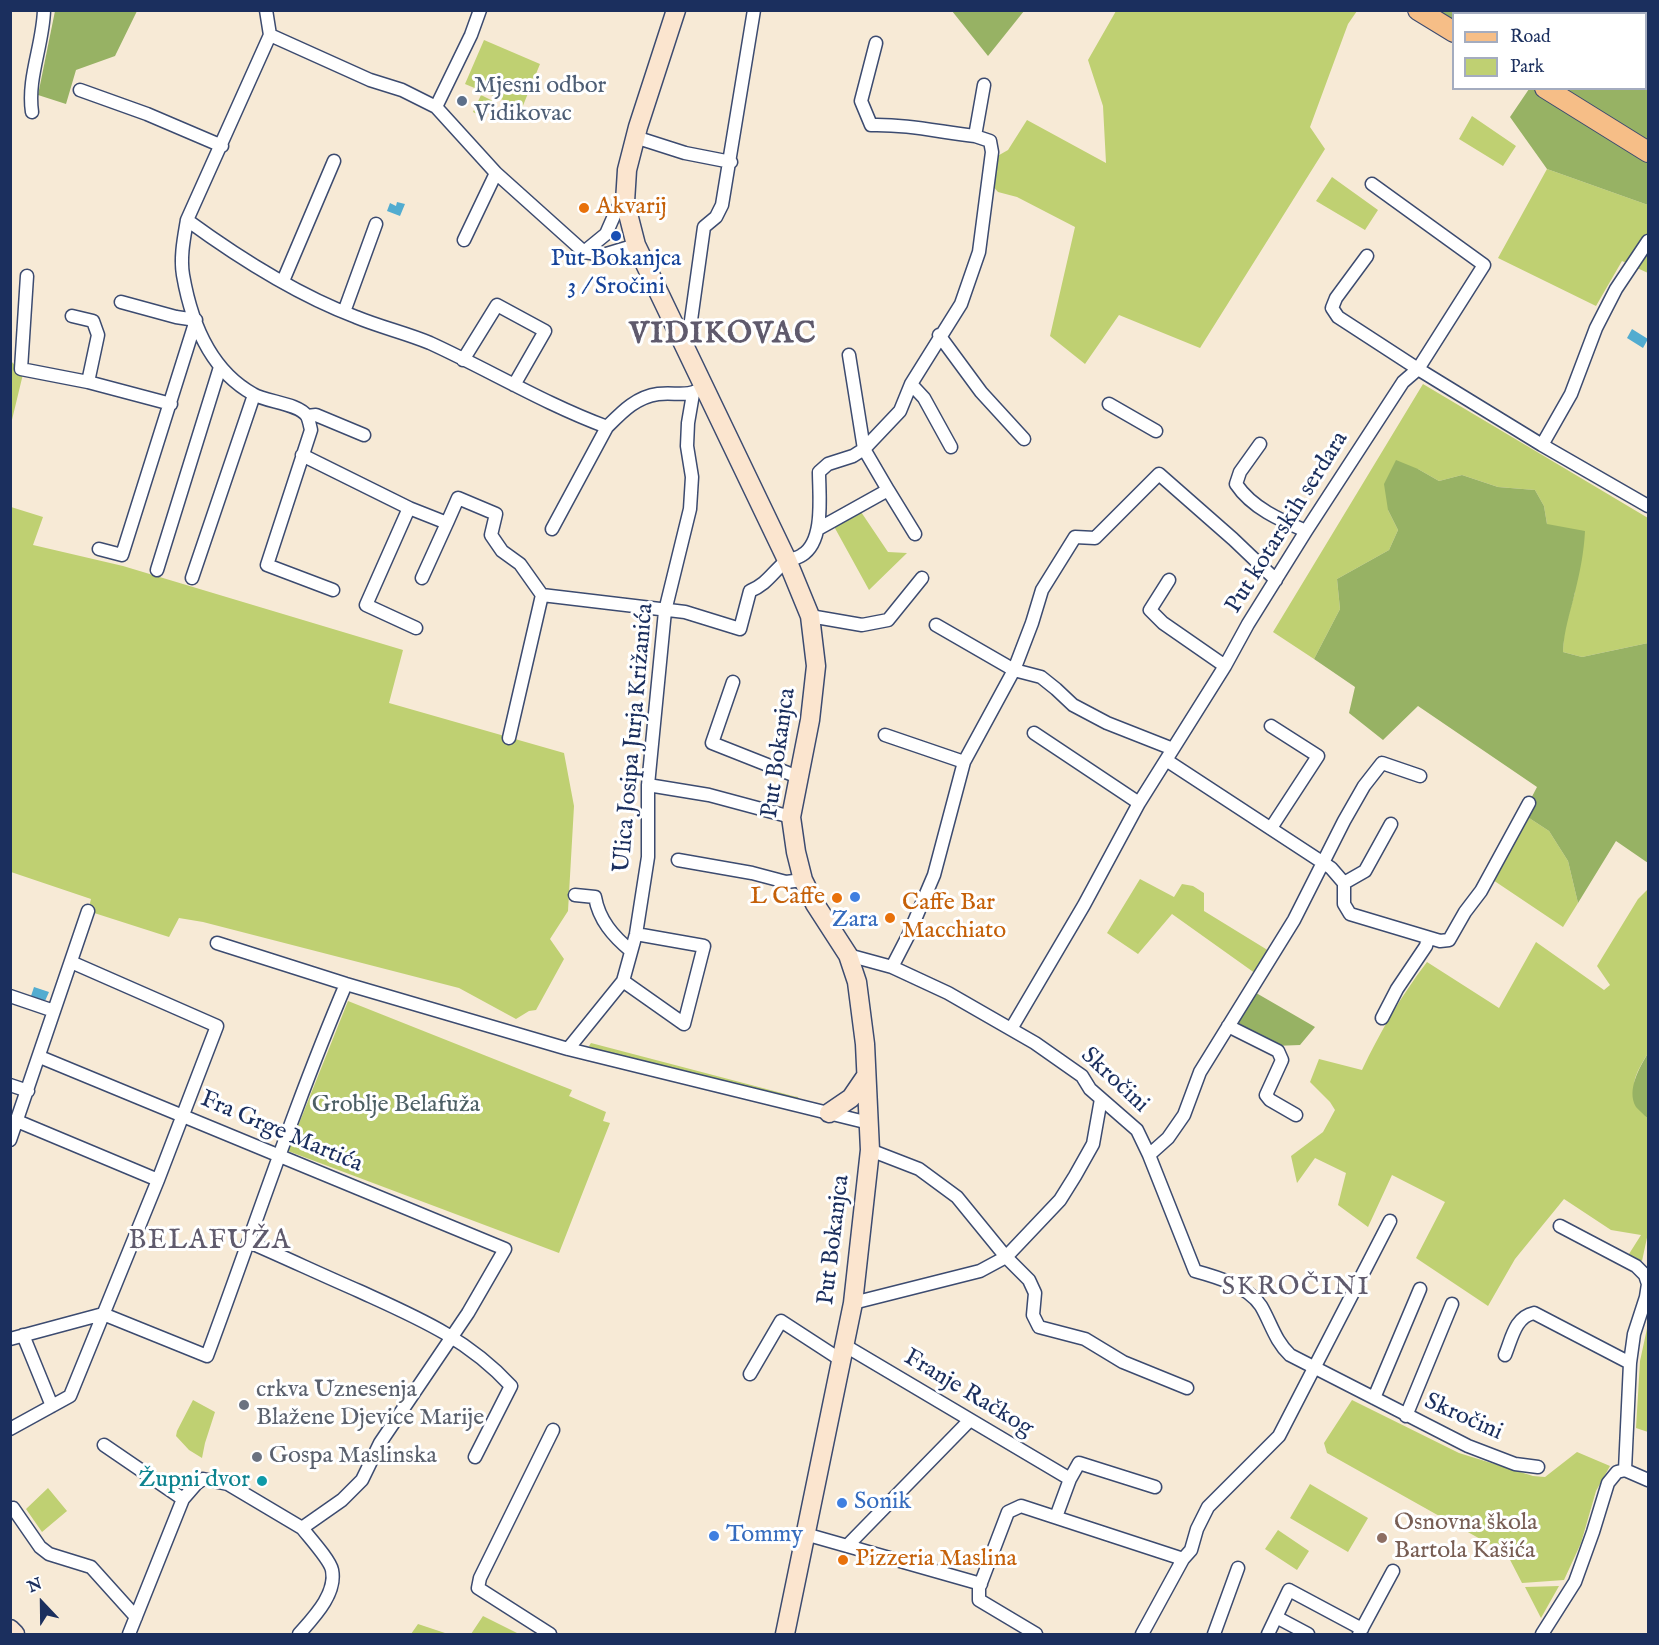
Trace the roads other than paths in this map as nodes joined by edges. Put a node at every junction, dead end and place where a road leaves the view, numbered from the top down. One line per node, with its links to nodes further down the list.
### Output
1 (44, 10): 14 (street)
2 (266, 10): 8 (street)
3 (480, 10): 13 (street)
4 (676, 10): 16 (main road, Put Bokanjca)
5 (754, 10): 20 (street)
6 (1418, 10): 7 (main road)
7 (1452, 32)
8 (270, 35): 13 (street); 17 (street)
9 (876, 43): 15 (street)
10 (984, 85): 15 (street)
11 (80, 90): 17 (street)
12 (1548, 90): 18 (main road)
13 (436, 107): 21 (street)
14 (33, 112)
15 (975, 136): 37 (street)
16 (635, 137): 20 (street); 23 (main road, Put Bokanjca)
17 (222, 146): 24 (street)
18 (1648, 152)
19 (334, 161): 32 (street)
20 (731, 162): 38 (street)
21 (496, 173): 26 (street); 29 (street)
22 (1372, 184): 42 (street, Put kotarskih serdara)
23 (625, 202): 28 (main road, Put Bokanjca); 29 (street)
24 (187, 220): 32 (street); 36 (street)
25 (376, 224): 34 (street)
26 (464, 240)
27 (1648, 241): 56 (street)
28 (636, 245): 29 (street); 38 (main road, Put Bokanjca)
29 (584, 252)
30 (1367, 256): 42 (street)
31 (27, 276): 43 (street)
32 (282, 281): 34 (street)
33 (122, 302): 36 (street)
34 (344, 312): 40 (street)
35 (72, 316): 43 (street)
36 (196, 320): 41 (street); 48 (street)
37 (939, 335): 44 (street); 54 (street)
38 (687, 351): 46 (main road, Put Bokanjca)
39 (849, 355): 58 (street)
40 (463, 360): 45 (street); 45 (street)
41 (220, 367): 47 (street); 70 (street)
42 (1418, 369): 56 (street); 66 (street, Put kotarskih serdara)
43 (88, 382): 48 (street)
44 (911, 384): 57 (street); 58 (street)
45 (514, 385): 51 (street)
46 (699, 390): 51 (street); 69 (main road, Put Bokanjca); 78 (street, Ulica Josipa Jurja Križanića)
47 (254, 395): 50 (street); 71 (street)
48 (171, 404): 68 (street)
49 (1109, 404): 52 (street)
50 (307, 416): 53 (street); 59 (street)
51 (607, 427): 64 (street)
52 (1156, 431)
53 (364, 435)
54 (1024, 439)
55 (1260, 444): 66 (street)
56 (1542, 445): 61 (street)
57 (951, 447)
58 (864, 449): 60 (street); 65 (street)
59 (302, 455): 62 (street); 76 (street)
60 (888, 490): 65 (street); 67 (street)
61 (1648, 506)
62 (409, 508): 63 (street); 81 (street)
63 (447, 523): 72 (street); 77 (street)
64 (552, 529)
65 (818, 529): 69 (street)
66 (1306, 531): 75 (street, Put kotarskih serdara)
67 (915, 534)
68 (99, 549)
69 (787, 560): 78 (street); 79 (main road, Put Bokanjca)
70 (157, 570)
71 (192, 578)
72 (422, 578)
73 (922, 578): 79 (street)
74 (1169, 580): 82 (street)
75 (1276, 580): 82 (street, Put kotarskih serdara); 83 (street)
76 (333, 591)
77 (542, 595): 78 (street); 88 (street)
78 (665, 610): 93 (street, Ulica Josipa Jurja Križanića)
79 (810, 616): 92 (main road, Put Bokanjca)
80 (936, 625): 83 (street)
81 (416, 628)
82 (1225, 666): 89 (street, Put kotarskih serdara)
83 (1014, 670): 89 (street); 90 (street)
84 (733, 682): 92 (street)
85 (1271, 726): 98 (street)
86 (1034, 734): 94 (street)
87 (885, 735): 90 (street)
88 (509, 738)
89 (1170, 755): 94 (street, Put kotarskih serdara); 98 (street)
90 (964, 762): 111 (street)
91 (1420, 776): 100 (street)
92 (798, 777): 96 (main road, Put Bokanjca)
93 (648, 785): 96 (street); 105 (street, Ulica Josipa Jurja Križanića)
94 (1139, 803): 118 (street, Put kotarskih serdara)
95 (1529, 803): 106 (street)
96 (791, 817): 101 (main road, Put Bokanjca)
97 (1391, 824): 102 (street)
98 (1271, 828): 100 (street)
99 (678, 860): 101 (street)
100 (1322, 864): 102 (street); 117 (street)
101 (803, 880): 109 (main road, Put Bokanjca)
102 (1344, 883): 106 (street)
103 (574, 895): 108 (street)
104 (88, 911): 110 (street)
105 (636, 934): 108 (street, Ulica Josipa Jurja Križanića); 112 (street)
106 (1428, 938): 116 (street)
107 (217, 944): 113 (street)
108 (631, 951): 112 (street, Ulica Josipa Jurja Križanića)
109 (848, 955): 111 (street, Skročini); 121 (main road, Put Bokanjca)
110 (71, 962): 115 (street); 126 (street)
111 (892, 967): 118 (street, Skročini)
112 (623, 981): 119 (street, Ulica Josipa Jurja Križanića)
113 (346, 984): 119 (street); 133 (street)
114 (10, 996): 115 (street)
115 (54, 1011): 120 (street)
116 (1382, 1018)
117 (1228, 1026): 127 (street); 132 (street)
118 (1011, 1029): 124 (street, Skročini)
119 (568, 1049): 125 (street)
120 (40, 1057): 123 (street); 126 (street, Fra Grge Martića)
121 (866, 1076): 125 (main road); 129 (main road, Put Bokanjca)
122 (10, 1085): 123 (street)
123 (28, 1091): 128 (street)
124 (1101, 1099): 132 (street, Skročini); 138 (street)
125 (829, 1113): 129 (street)
126 (182, 1114): 133 (street, Fra Grge Martića); 134 (street)
127 (1296, 1115)
128 (17, 1121): 130 (street); 134 (street)
129 (869, 1123): 131 (main road, Put Bokanjca)
130 (10, 1140)
131 (870, 1150): 138 (street); 140 (main road, Put Bokanjca)
132 (1149, 1155): 149 (street, Skročini)
133 (278, 1156): 137 (street); 144 (street, Fra Grge Martića)
134 (158, 1179): 142 (street)
135 (1390, 1221): 149 (street)
136 (1560, 1226): 148 (street)
137 (249, 1242): 142 (street); 144 (street)
138 (1006, 1257): 140 (street); 151 (street)
139 (1420, 1289): 152 (street)
140 (853, 1303): 146 (main road, Put Bokanjca)
141 (1452, 1304): 154 (street)
142 (103, 1314): 143 (street); 153 (street)
143 (23, 1335): 145 (street); 153 (street)
144 (452, 1336): 159 (street); 168 (street)
145 (10, 1339)
146 (842, 1352): 150 (street, Franje Račkog); 155 (street, Franje Račkog); 169 (main road, Put Bokanjca)
147 (1505, 1354): 148 (street)
148 (1630, 1363): 161 (street)
149 (1315, 1368): 152 (street, Skročini); 171 (street)
150 (750, 1374)
151 (1187, 1388)
152 (1374, 1398): 154 (street, Skročini)
153 (52, 1406): 156 (street)
154 (1406, 1416): 160 (street, Skročini)
155 (970, 1420): 162 (street, Franje Račkog); 170 (street)
156 (10, 1429)
157 (553, 1430): 183 (street)
158 (104, 1445): 165 (street)
159 (475, 1457)
160 (1538, 1467)
161 (1625, 1470): 163 (street); 189 (street)
162 (1070, 1479): 164 (street); 167 (street)
163 (1648, 1480)
164 (1155, 1487)
165 (183, 1499): 168 (street); 175 (street)
166 (13, 1508): 175 (street)
167 (1056, 1517): 171 (street); 174 (street)
168 (302, 1528): 182 (street)
169 (805, 1534): 170 (street); 179 (main road, Put Bokanjca)
170 (847, 1546): 174 (street)
171 (1183, 1559): 185 (street)
172 (1238, 1568): 186 (street)
173 (1393, 1571): 178 (street)
174 (981, 1584): 184 (street)
175 (136, 1617): 181 (street)
176 (1276, 1617): 178 (street); 187 (street); 188 (street)
177 (10, 1629): 180 (main road)
178 (1360, 1632)
179 (788, 1633)
180 (15, 1635)
181 (129, 1635)
182 (299, 1635)
183 (550, 1635)
184 (1036, 1635)
185 (1142, 1635)
186 (1214, 1635)
187 (1268, 1635)
188 (1308, 1635)
189 (1542, 1635)

